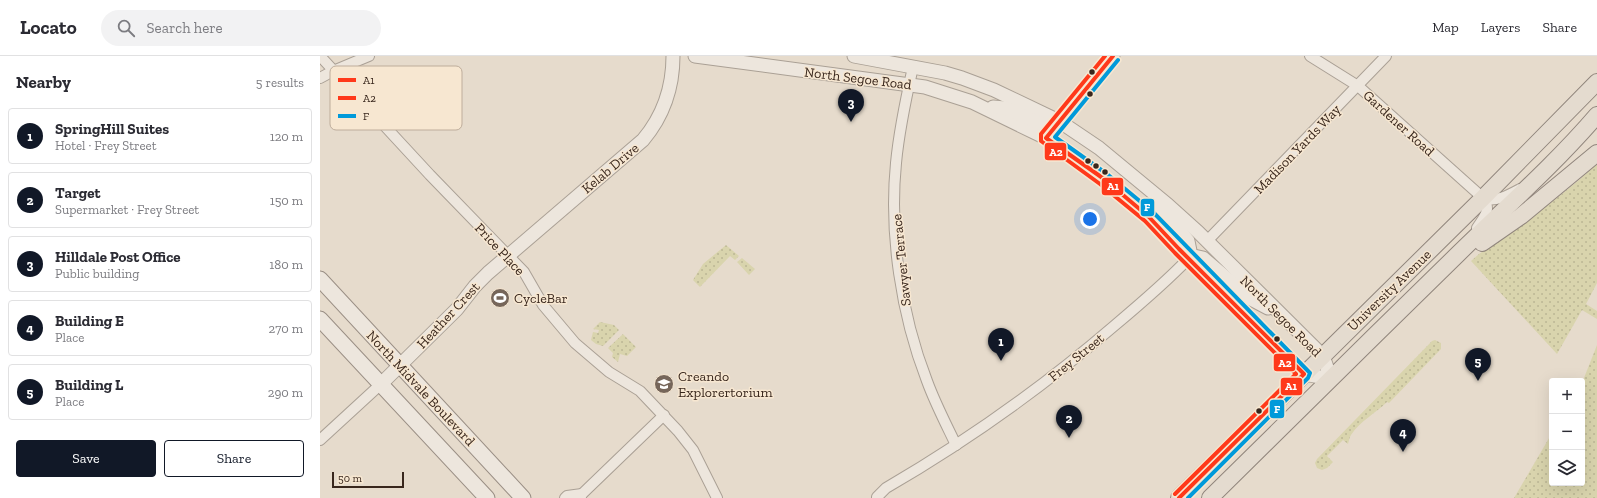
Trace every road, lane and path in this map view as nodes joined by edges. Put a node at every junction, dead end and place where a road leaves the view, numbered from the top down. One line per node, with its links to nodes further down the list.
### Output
1 (320, 56): 11 (street, Price Place)
2 (369, 56): 9 (street)
3 (673, 56): 28 (street, Kelab Drive)
4 (695, 56): 15 (street, North Segoe Road)
5 (854, 56): 10 (street, North Segoe Road)
6 (1113, 56): 19 (street)
7 (1310, 56): 16 (street, Gardener Road)
8 (1386, 56): 16 (street, Madison Yards Way)
9 (345, 66)
10 (913, 67): 15 (street, Sawyer Terrace); 19 (street, North Segoe Road)
11 (330, 68)
12 (330, 73): 13 (street)
13 (320, 78)
14 (1595, 83): 25 (main road, University Avenue)
15 (909, 85): 17 (street, North Segoe Road); 41 (street, Sawyer Terrace)
16 (1358, 86): 25 (street, Gardener Road); 26 (street, Madison Yards Way)
17 (984, 108): 19 (street); 21 (street, North Segoe Road)
18 (1597, 115): 24 (main road, University Avenue)
19 (1059, 121): 21 (street); 23 (street, North Segoe Road)
20 (389, 130): 28 (street, Price Place)
21 (1046, 138): 29 (street, North Segoe Road)
22 (1597, 153): 33 (main road)
23 (1131, 174): 26 (street, North Segoe Road); 29 (street)
24 (1540, 177): 25 (street); 27 (main road, University Avenue)
25 (1483, 198): 27 (street); 34 (main road, University Avenue)
26 (1207, 241): 31 (street, North Segoe Road)
27 (1466, 247): 33 (main road, University Avenue)
28 (508, 256): 35 (street, Heather Crest); 39 (street, Price Place)
29 (1188, 259): 31 (street); 36 (street, North Segoe Road); 41 (street, Frey Street)
30 (320, 279): 35 (main road, North Midvale Boulevard)
31 (1279, 314): 34 (street, North Segoe Road)
32 (320, 319): 38 (main road, North Midvale Boulevard)
33 (1372, 338): 37 (main road, University Avenue)
34 (1323, 356): 36 (main road, University Avenue); 37 (street, North Segoe Road)
35 (400, 365): 38 (street, Heather Crest); 45 (main road, North Midvale Boulevard)
36 (1304, 374): 37 (street, North Segoe Road); 48 (main road, University Avenue)
37 (1330, 379): 49 (main road, University Avenue)
38 (381, 384): 40 (street, Heather Crest); 44 (main road, North Midvale Boulevard)
39 (664, 415): 42 (street); 47 (street, Price Place)
40 (320, 440)
41 (956, 445): 43 (street, Frey Street)
42 (581, 496): 46 (street)
43 (877, 497)
44 (488, 498)
45 (523, 498)
46 (565, 498)
47 (717, 498)
48 (1179, 498)
49 (1210, 498)

